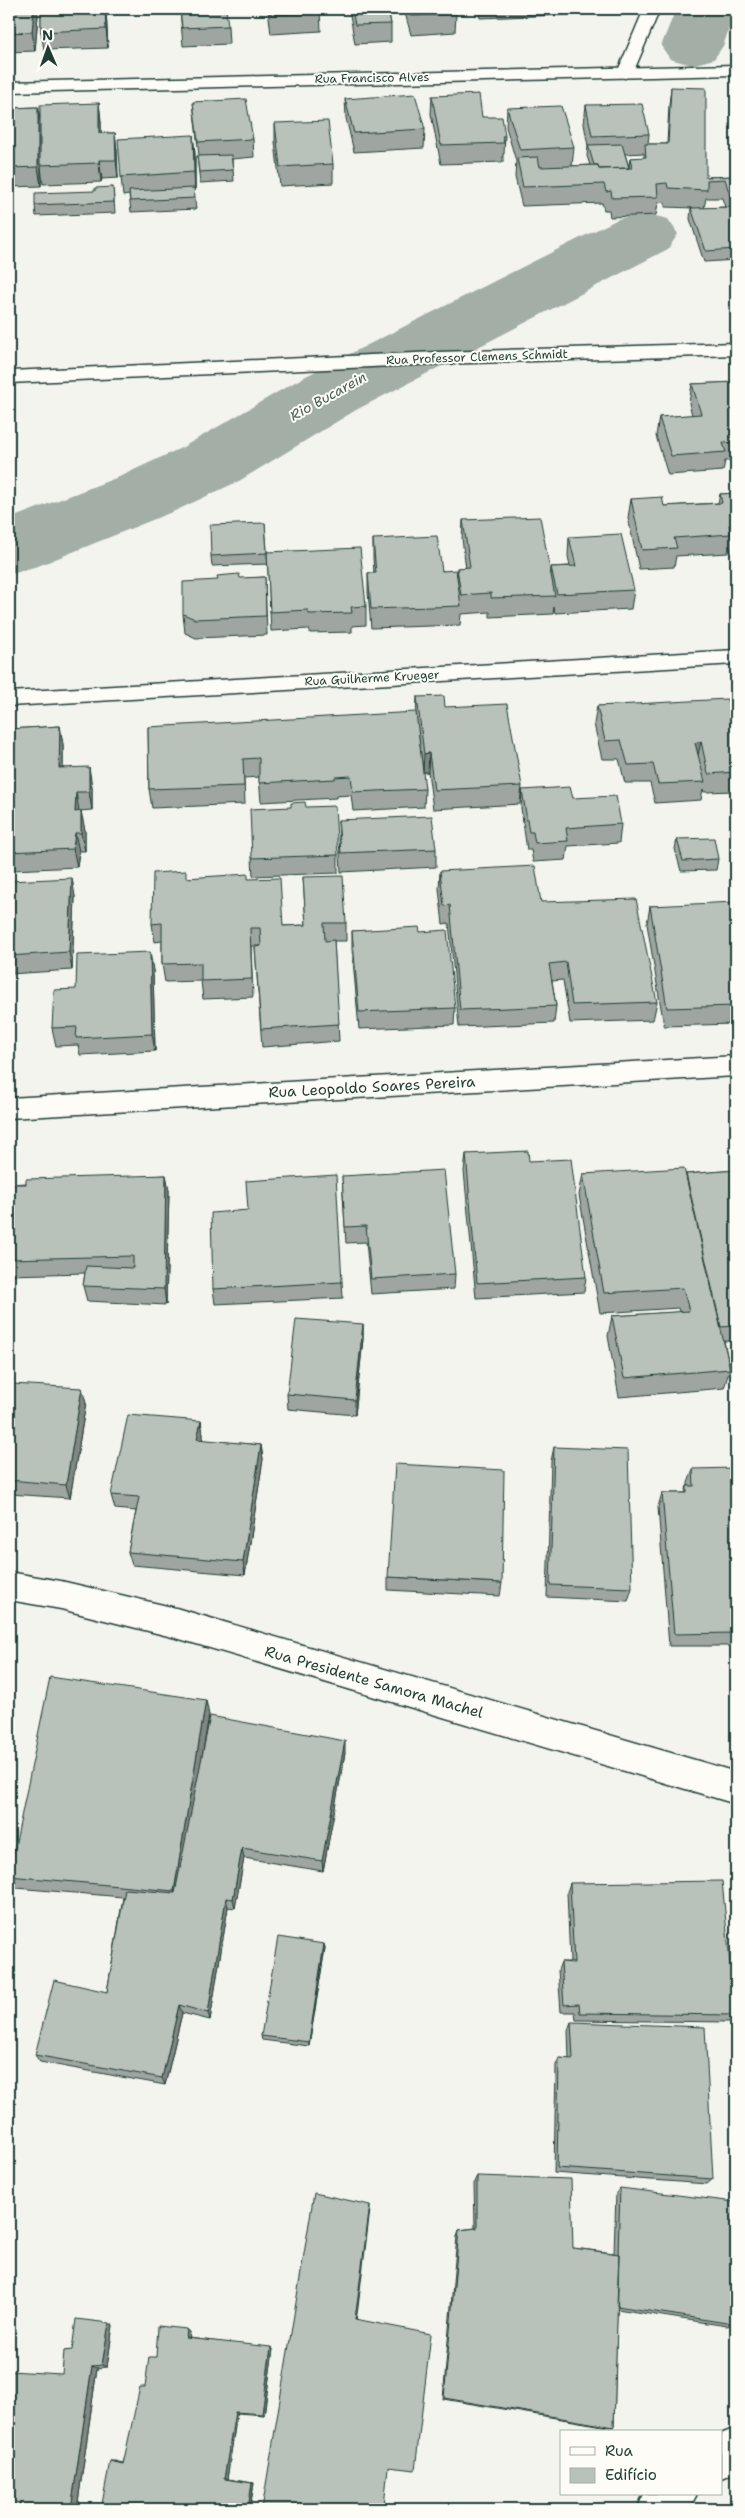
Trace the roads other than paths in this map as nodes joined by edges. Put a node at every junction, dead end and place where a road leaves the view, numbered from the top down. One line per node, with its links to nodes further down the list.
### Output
1 (652, 9): 3 (street)
2 (736, 70): 3 (street, Rua Francisco Alves)
3 (625, 72): 4 (street, Rua Francisco Alves)
4 (9, 87)
5 (736, 349): 6 (street, Rua Professor Clemens Schmidt)
6 (9, 377)
7 (736, 656): 8 (street, Rua Guilherme Krueger)
8 (9, 699)
9 (736, 1066): 10 (street, Rua Leopoldo Soares Pereira)
10 (9, 1108)
11 (9, 1586): 12 (street, Rua Presidente Samora Machel)
12 (736, 1788)
13 (736, 2447): 14 (street)
14 (722, 2458)
15 (674, 2496): 16 (street)
16 (658, 2509)

